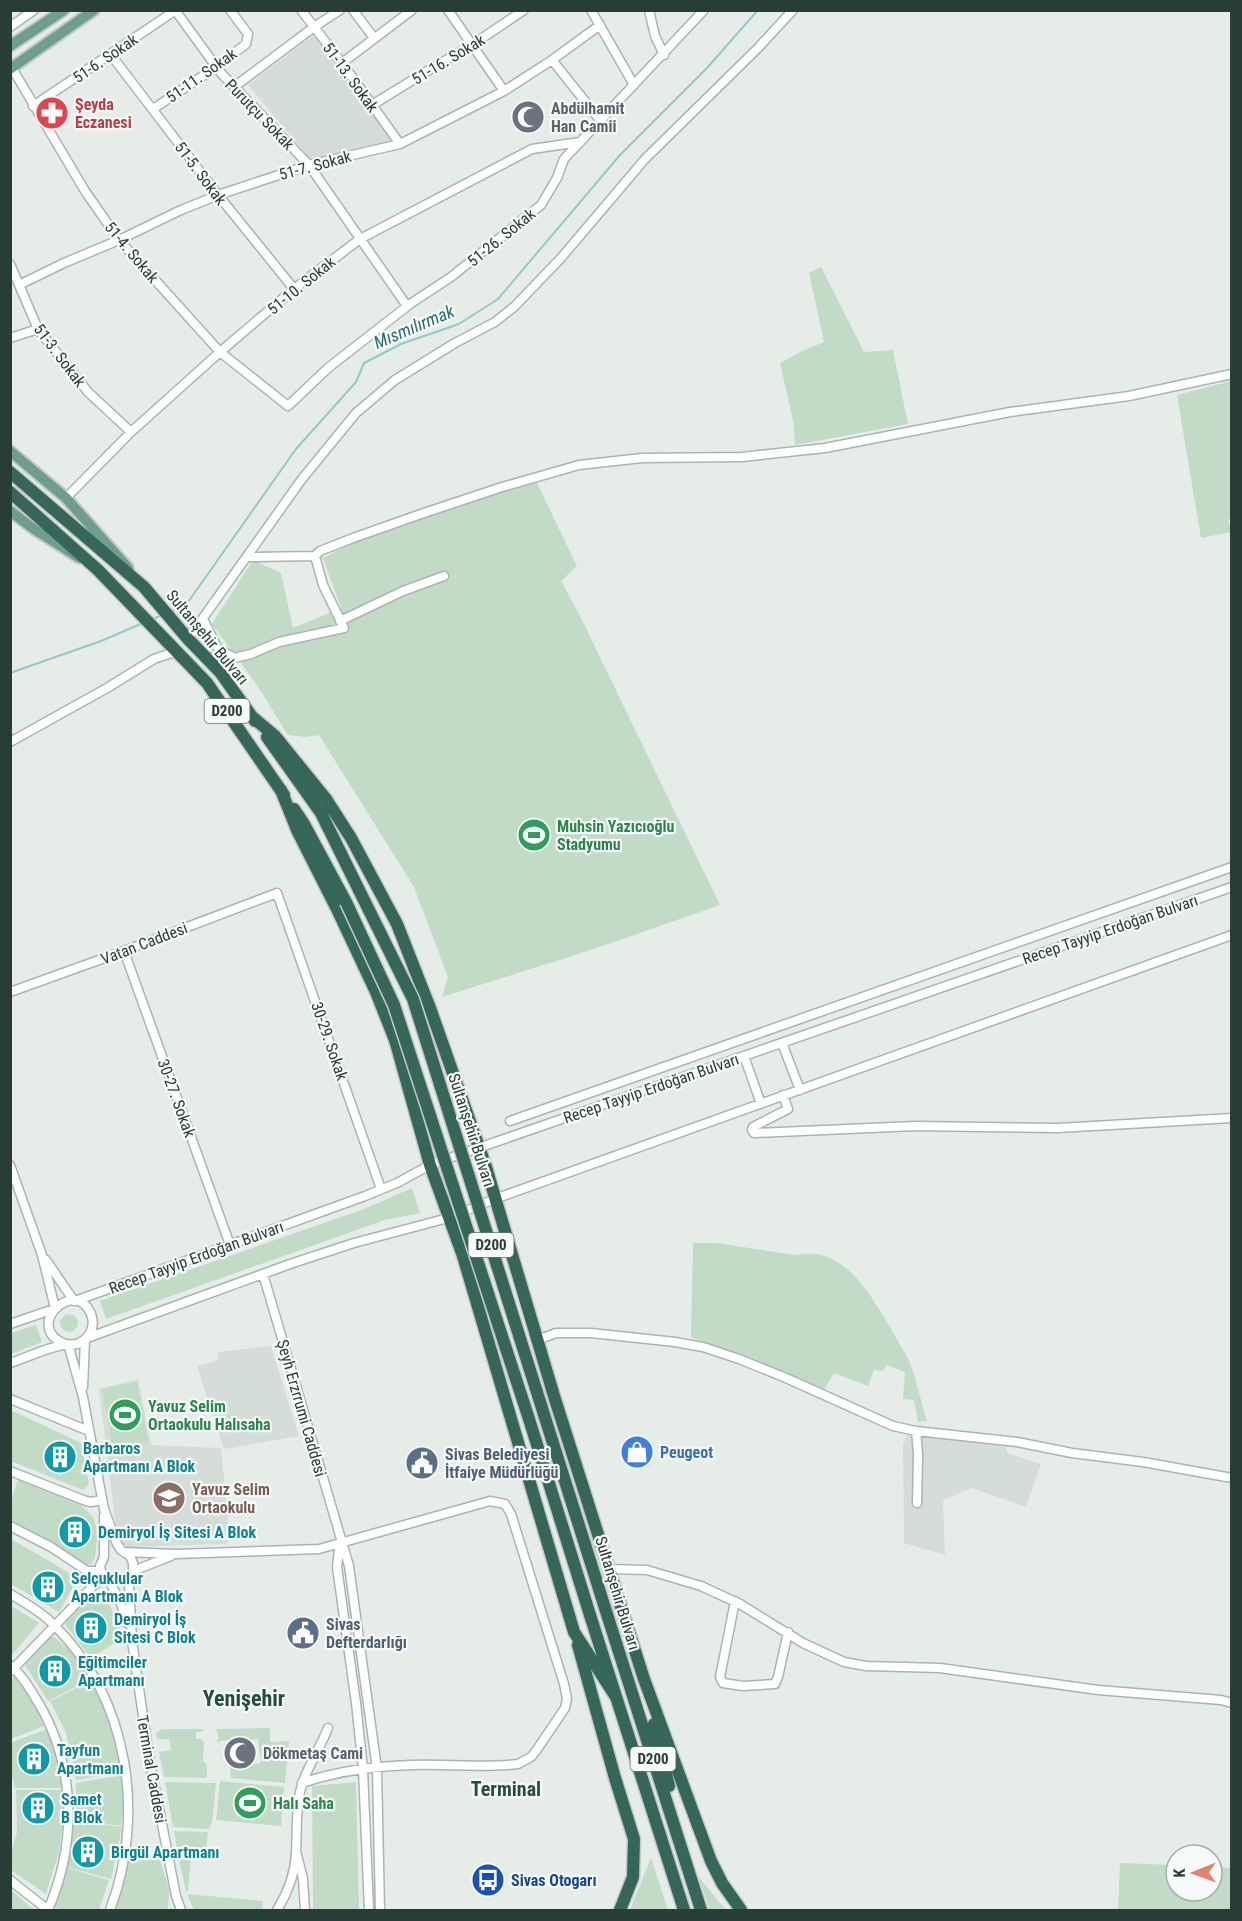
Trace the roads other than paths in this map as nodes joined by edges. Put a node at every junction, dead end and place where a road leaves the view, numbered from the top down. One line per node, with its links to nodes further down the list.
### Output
1 (34, 10): 17 (street)
2 (64, 10): 21 (main road)
3 (94, 10): 27 (main road)
4 (230, 10): 26 (street, 51-11. Sokak)
5 (301, 10): 18 (street, 51-13. Sokak)
6 (340, 10): 18 (street)
7 (352, 10): 19 (street)
8 (412, 10): 19 (street)
9 (448, 10): 20 (street)
10 (524, 10): 20 (street, 51-16. Sokak)
11 (591, 10): 16 (street)
12 (649, 10): 23 (street)
13 (704, 10): 23 (street, 51-26. Sokak)
14 (793, 10): 56 (street)
15 (175, 11): 22 (street, 51-6. Sokak); 26 (street, Purutçu Sokak)
16 (600, 25): 24 (street, 51-7. Sokak); 28 (street)
17 (10, 27)
18 (314, 27): 25 (street, 51-13. Sokak); 29 (street)
19 (374, 38): 25 (street)
20 (472, 45): 30 (street); 31 (street, 51-16. Sokak)
21 (10, 46)
22 (111, 55): 32 (street, 51-6. Sokak); 33 (street, 51-5. Sokak)
23 (664, 55): 28 (street, 51-26. Sokak)
24 (552, 60): 30 (street, 51-7. Sokak); 34 (street)
25 (342, 63): 31 (street, 51-13. Sokak)
26 (216, 67): 29 (street, Purutçu Sokak); 33 (street, 51-11. Sokak)
27 (11, 69): 32 (street, 51-4. Sokak)
28 (634, 85): 34 (street, 51-26. Sokak)
29 (234, 87): 37 (street, Purutçu Sokak)
30 (504, 91): 36 (street, 51-7. Sokak)
31 (372, 105): 36 (street, 51-13. Sokak)
32 (33, 106): 40 (street, 51-4. Sokak)
33 (153, 109): 38 (street, 51-5. Sokak)
34 (600, 120): 35 (street, 51-26. Sokak)
35 (580, 142): 39 (street, 51-10. Sokak); 44 (street, 51-26. Sokak)
36 (400, 144): 37 (street, 51-7. Sokak)
37 (309, 165): 38 (street, 51-7. Sokak); 39 (street, Purutçu Sokak)
38 (218, 195): 40 (street, 51-7. Sokak); 43 (street, 51-5. Sokak)
39 (360, 239): 43 (street, 51-10. Sokak); 44 (street, Purutçu Sokak)
40 (119, 240): 42 (street, 51-7. Sokak); 47 (street, 51-4. Sokak)
41 (10, 264): 42 (street, 51-3. Sokak)
42 (19, 285): 45 (street, 51-3. Sokak)
43 (294, 289): 47 (street, 51-10. Sokak)
44 (407, 306): 49 (street, 51-26. Sokak)
45 (38, 329): 46 (street); 50 (street, 51-3. Sokak)
46 (10, 338)
47 (220, 352): 49 (street, 51-4. Sokak); 50 (street, 51-10. Sokak)
48 (1232, 375): 57 (street)
49 (288, 406)
50 (131, 432): 54 (street, 51-10. Sokak)
51 (10, 451): 54 (main road)
52 (10, 472): 60 (highway, Sultanşehir Bulvarı / D200)
53 (10, 492): 58 (highway, Sultanşehir Bulvarı / D200)
54 (66, 498): 60 (main road)
55 (10, 511): 58 (main road)
56 (248, 556): 57 (street); 61 (street)
57 (315, 556): 62 (street)
58 (98, 570): 64 (highway, Sultanşehir Bulvarı / D200)
59 (444, 576): 62 (street)
60 (144, 587): 63 (highway, Sultanşehir Bulvarı / D200)
61 (203, 619): 62 (street); 63 (street)
62 (340, 621)
63 (188, 639): 65 (highway, Sultanşehir Bulvarı / D200)
64 (177, 651): 66 (street); 67 (highway, Sultanşehir Bulvarı / D200)
65 (250, 715): 83 (highway); 131 (highway, Sultanşehir Bulvarı / D200, bridge)
66 (10, 742)
67 (281, 790): 85 (highway); 123 (highway, Sultanşehir Bulvarı / D200, bridge)
68 (1232, 867): 74 (street)
69 (1232, 887): 75 (street, Recep Tayyip Erdoğan Bulvarı)
70 (277, 893): 72 (street, Vatan Caddesi); 86 (street, 30-29. Sokak)
71 (1232, 935): 78 (street)
72 (124, 951): 73 (street, Vatan Caddesi); 89 (street, 30-27. Sokak)
73 (10, 992)
74 (761, 1033): 76 (street); 82 (street)
75 (782, 1043): 76 (street, Recep Tayyip Erdoğan Bulvarı); 78 (street)
76 (765, 1049): 77 (street, Recep Tayyip Erdoğan Bulvarı)
77 (744, 1056): 80 (street); 83 (street, Recep Tayyip Erdoğan Bulvarı)
78 (800, 1090): 79 (street)
79 (783, 1095): 80 (street); 81 (street)
80 (760, 1104): 87 (street)
81 (1232, 1118)
82 (510, 1120)
83 (478, 1148): 85 (street, Recep Tayyip Erdoğan Bulvarı); 87 (highway)
84 (10, 1165): 90 (street)
85 (430, 1165): 86 (street, Recep Tayyip Erdoğan Bulvarı); 88 (highway)
86 (381, 1189): 89 (street, Recep Tayyip Erdoğan Bulvarı)
87 (495, 1200): 88 (street); 96 (highway)
88 (448, 1218): 91 (street); 118 (highway)
89 (230, 1245): 92 (street, Recep Tayyip Erdoğan Bulvarı)
90 (42, 1255): 92 (street); 93 (street)
91 (263, 1274): 95 (street); 108 (street, Şeyh Erzrrumi Caddesi)
92 (74, 1301): 93 (street); 95 (street)
93 (54, 1309): 94 (street); 97 (street)
94 (10, 1324)
95 (86, 1339): 97 (street); 99 (street, Terminal Caddesi)
96 (537, 1340): 102 (street); 112 (highway)
97 (67, 1344): 98 (street); 99 (street, Terminal Caddesi)
98 (10, 1364)
99 (83, 1397): 101 (street, Terminal Caddesi)
100 (10, 1399): 101 (street)
101 (89, 1431): 106 (street, Terminal Caddesi)
102 (916, 1431): 104 (street); 105 (street)
103 (10, 1471): 106 (street)
104 (1232, 1478)
105 (917, 1503)
106 (103, 1504): 109 (street, Terminal Caddesi); 111 (street, Terminal Caddesi)
107 (10, 1526): 114 (street)
108 (340, 1542): 110 (street); 126 (street, Şeyh Erzrrumi Caddesi); 126 (street); 127 (street, Şeyh Erzrrumi Caddesi)
109 (122, 1551): 110 (street); 111 (street); 113 (street, Terminal Caddesi)
110 (177, 1554): 113 (street)
111 (104, 1557): 114 (street, Terminal Caddesi)
112 (609, 1569): 116 (street); 122 (highway)
113 (132, 1574): 114 (street); 120 (street, Terminal Caddesi)
114 (105, 1577): 117 (street); 120 (street, Terminal Caddesi)
115 (10, 1594): 117 (street)
116 (735, 1601): 119 (street); 119 (street)
117 (54, 1624): 121 (street); 133 (street)
118 (574, 1632): 123 (highway); 139 (highway)
119 (788, 1632): 124 (street)
120 (132, 1641): 134 (street, Terminal Caddesi)
121 (12, 1668): 132 (street)
122 (644, 1679): 131 (highway); 142 (highway)
123 (616, 1698): 140 (highway, Sultanşehir Bulvarı / D200)
124 (1232, 1703)
125 (328, 1728): 128 (street)
126 (377, 1768): 127 (street); 138 (street, Şeyh Erzrrumi Caddesi)
127 (363, 1769): 128 (street); 137 (street, Şeyh Erzrrumi Caddesi)
128 (302, 1783): 129 (street)
129 (296, 1855): 135 (street); 136 (street)
130 (10, 1880): 132 (street)
131 (697, 1898): 141 (highway, Sultanşehir Bulvarı / D200)
132 (48, 1911)
133 (110, 1911)
134 (179, 1911)
135 (277, 1911)
136 (305, 1911)
137 (369, 1911)
138 (380, 1911)
139 (620, 1911)
140 (684, 1911)
141 (701, 1911)
142 (741, 1911)

